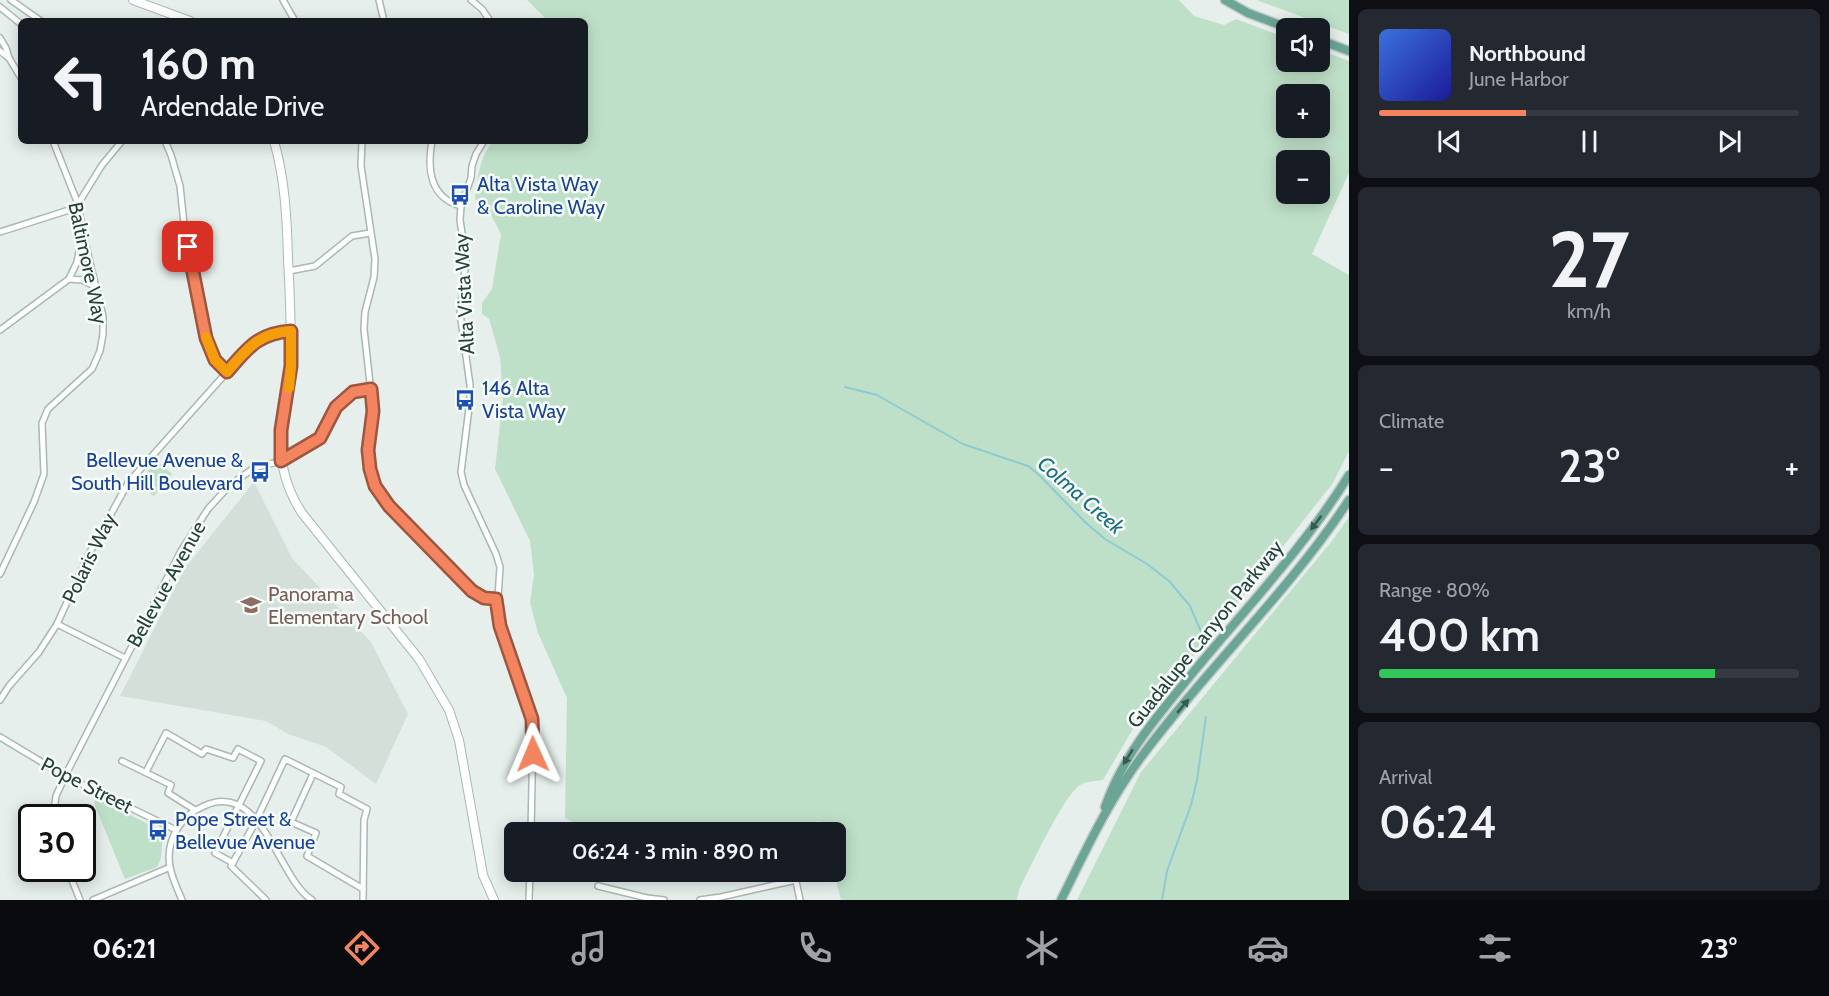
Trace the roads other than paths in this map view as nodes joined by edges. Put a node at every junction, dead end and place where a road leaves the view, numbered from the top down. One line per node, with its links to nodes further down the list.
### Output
1 (11, 0): 8 (street)
2 (133, 0): 9 (street)
3 (283, 0): 10 (street)
4 (379, 0): 11 (street)
5 (471, 0): 12 (street)
6 (1224, 0): 14 (main road)
7 (0, 7): 13 (street)
8 (38, 18)
9 (182, 18)
10 (293, 18)
11 (383, 18)
12 (488, 18)
13 (18, 22)
14 (1276, 24)
15 (0, 38): 19 (street)
16 (1330, 44): 18 (main road)
17 (0, 51): 19 (street)
18 (1349, 51)
19 (9, 58): 20 (street)
20 (18, 73)
21 (54, 144): 28 (street, Baltimore Way)
22 (120, 144): 28 (street)
23 (166, 144): 38 (street)
24 (275, 144): 33 (street)
25 (362, 144): 31 (street)
26 (432, 144): 29 (street)
27 (482, 144): 29 (street, Alta Vista Way)
28 (78, 204): 30 (street); 32 (street, Baltimore Way)
29 (461, 206): 44 (street, Alta Vista Way)
30 (0, 230)
31 (370, 233): 33 (street); 39 (street)
32 (83, 234): 34 (street); 35 (street, Baltimore Way)
33 (289, 271): 37 (street)
34 (69, 279): 35 (street); 36 (street)
35 (96, 287): 43 (street, Baltimore Way)
36 (0, 330)
37 (291, 331): 38 (street, Polaris Way); 40 (street)
38 (227, 372): 45 (street, Polaris Way)
39 (371, 389): 40 (street, Bellevue Avenue); 44 (street)
40 (281, 461): 46 (street, Bellevue Avenue); 74 (street)
41 (1349, 475): 57 (main road, Guadalupe Canyon Parkway, one-way to 57)
42 (1349, 500): 57 (main road, Guadalupe Canyon Parkway, one-way to 42)
43 (0, 574)
44 (496, 599): 58 (street, Alta Vista Way)
45 (57, 624): 46 (street); 47 (street, Polaris Way)
46 (125, 658): 52 (street, Bellevue Avenue)
47 (0, 700)
48 (0, 737): 52 (street, Pope Street)
49 (122, 761): 50 (street)
50 (146, 772): 54 (street); 55 (street)
51 (313, 774): 56 (street); 67 (street); 67 (street)
52 (65, 776): 53 (street, Bellevue Avenue); 59 (street, Pope Street)
53 (55, 804)
54 (239, 805): 55 (street); 56 (street); 60 (street)
55 (195, 810): 59 (street)
56 (256, 821): 60 (street); 72 (street)
57 (1100, 821): 79 (main road, Guadalupe Canyon Parkway)
58 (531, 822)
59 (176, 830): 61 (street)
60 (233, 862): 71 (street)
61 (168, 868): 69 (street); 70 (street)
62 (73, 882): 68 (street)
63 (530, 882): 75 (street)
64 (787, 882): 77 (street)
65 (796, 882): 78 (street)
66 (598, 886): 76 (street)
67 (363, 889): 73 (street)
68 (80, 900)
69 (93, 900)
70 (182, 900)
71 (266, 900)
72 (312, 900)
73 (363, 900)
74 (494, 900)
75 (530, 900)
76 (664, 900)
77 (700, 900)
78 (800, 900)
79 (1061, 900)

